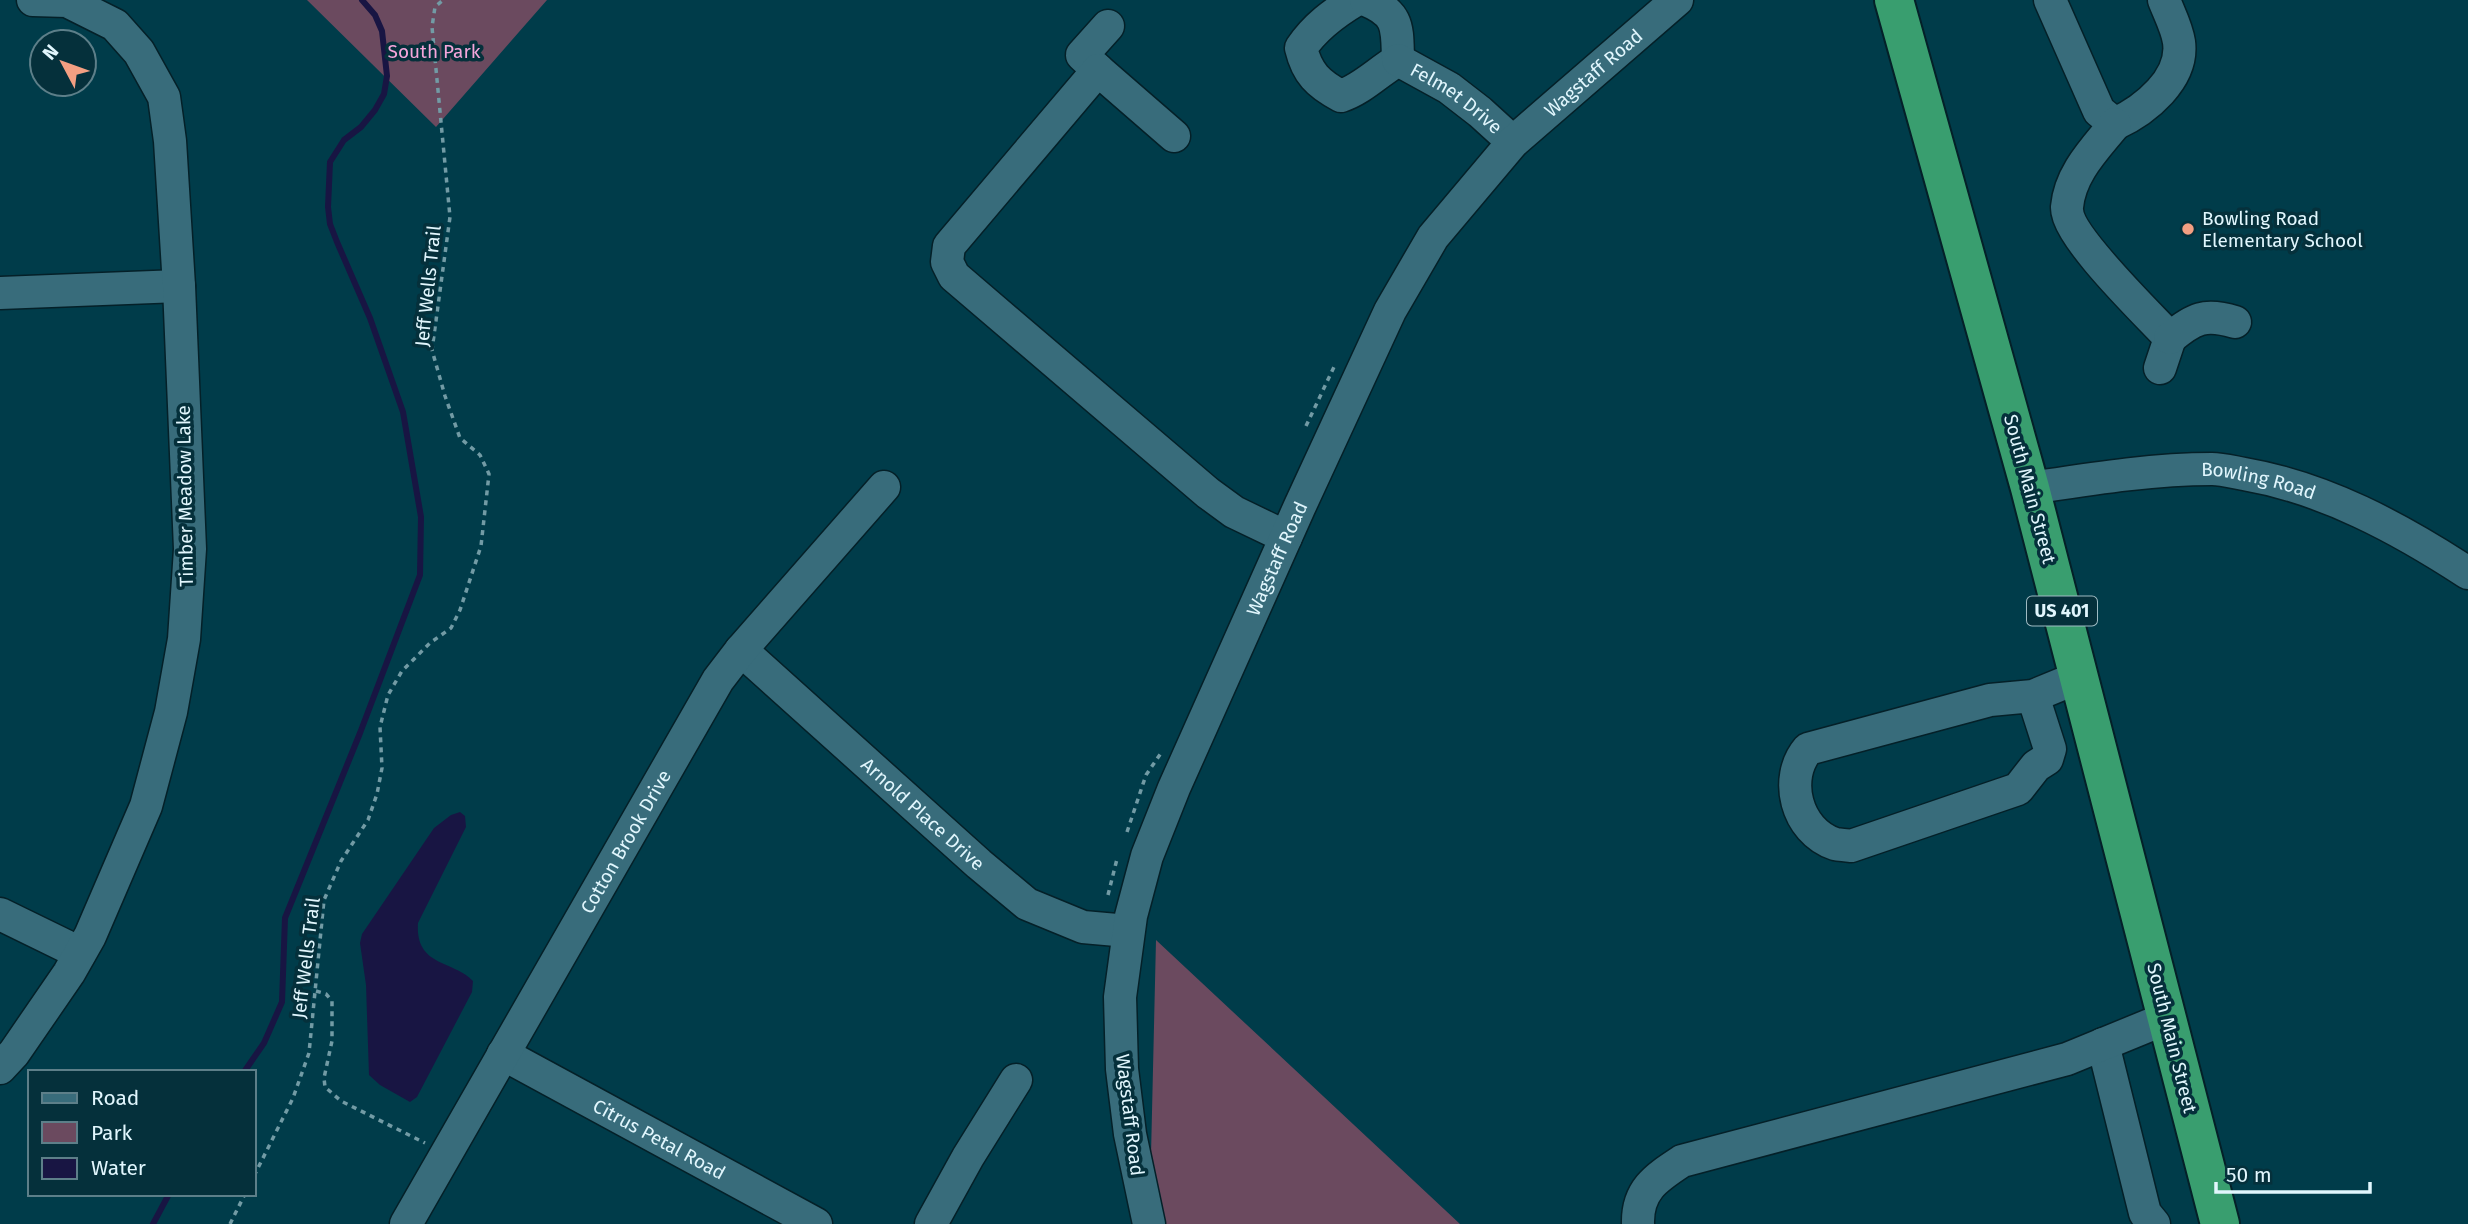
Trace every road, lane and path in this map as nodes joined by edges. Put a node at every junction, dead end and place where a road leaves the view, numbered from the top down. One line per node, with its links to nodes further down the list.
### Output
1 (33, 0): 15 (street, Timber Meadow Lake)
2 (443, 0): 30 (path, Jeff Wells Trail)
3 (1356, 0): 10 (street, Felmet Drive)
4 (1366, 0): 10 (street, Felmet Drive)
5 (1677, 0): 14 (street, Wagstaff Road)
6 (1894, 0): 21 (highway, South Main Street / US 401)
7 (2050, 0): 12 (street)
8 (2164, 0): 12 (street)
9 (1108, 26): 11 (street)
10 (1398, 60): 14 (street, Felmet Drive)
11 (1098, 70): 13 (street); 22 (street)
12 (2115, 124): 18 (street)
13 (1174, 136)
14 (1513, 142): 22 (street, Wagstaff Road)
15 (179, 286): 16 (street); 29 (street, Timber Meadow Lake)
16 (0, 293)
17 (2235, 322): 18 (street)
18 (2170, 338): 19 (street)
19 (2160, 368)
20 (884, 486): 24 (street, Cotton Brook Drive)
21 (2030, 488): 23 (street, Bowling Road); 25 (highway, South Main Street / US 401)
22 (1286, 537): 28 (street, Wagstaff Road)
23 (2468, 573)
24 (741, 650): 28 (street, Arnold Place Drive); 33 (street, Cotton Brook Drive)
25 (2079, 677): 26 (street); 31 (highway, South Main Street / US 401)
26 (2033, 696): 26 (street)
27 (0, 914): 29 (street)
28 (1128, 932): 43 (street, Wagstaff Road)
29 (80, 953): 34 (street, Timber Meadow Lake)
30 (316, 991): 36 (path); 37 (path, Jeff Wells Trail)
31 (2167, 1018): 32 (street); 46 (highway, South Main Street / US 401)
32 (2103, 1044): 44 (street); 45 (street)
33 (503, 1054): 40 (street, Cotton Brook Drive); 41 (street, Citrus Petal Road)
34 (0, 1068)
35 (1016, 1080): 42 (street)
36 (428, 1144)
37 (256, 1173)
38 (244, 1196): 39 (path)
39 (230, 1224)
40 (406, 1224)
41 (816, 1224)
42 (931, 1224)
43 (1149, 1224)
44 (1638, 1224)
45 (2154, 1224)
46 (2220, 1224)

